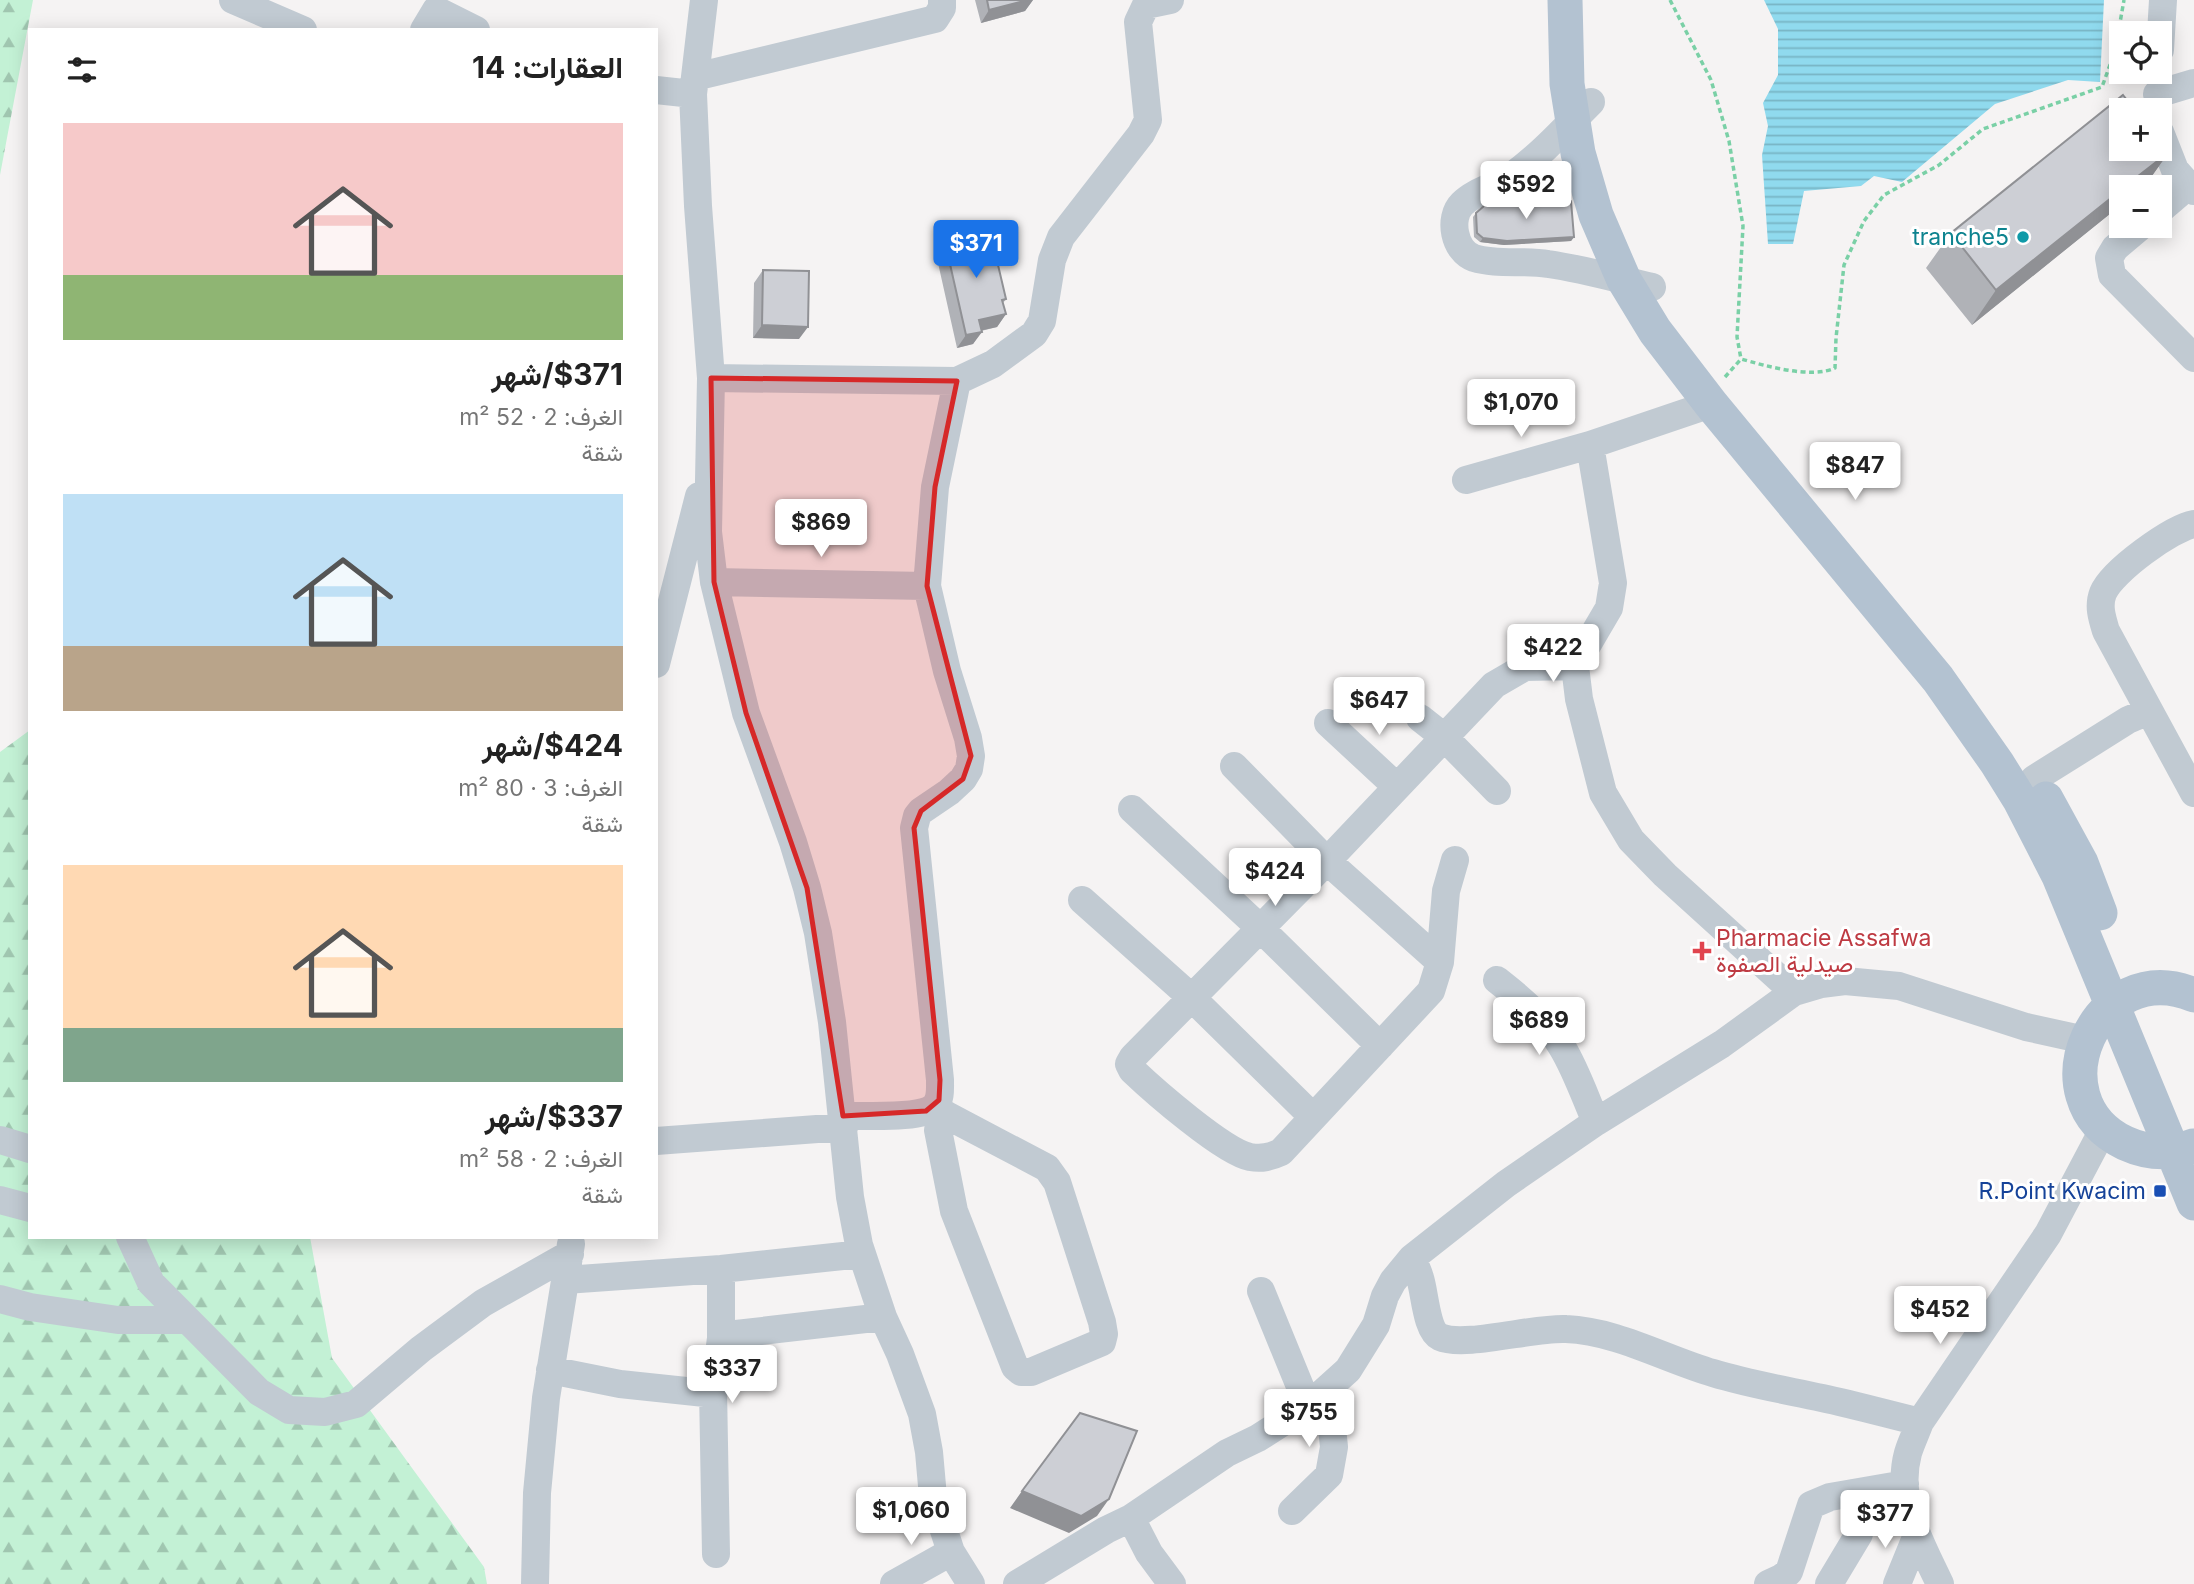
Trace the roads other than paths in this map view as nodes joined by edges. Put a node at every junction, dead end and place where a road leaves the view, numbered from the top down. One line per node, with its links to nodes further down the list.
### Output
1 (233, 0): 10 (street)
2 (704, 0): 13 (street)
3 (942, 0): 13 (street)
4 (1170, 0): 24 (street)
5 (1565, 0): 16 (main road)
6 (1589, 0): 16 (main road)
7 (2163, 0): 9 (street)
8 (424, 13): 11 (street)
9 (2162, 21)
10 (298, 28)
11 (470, 28)
12 (2194, 83): 15 (street)
13 (694, 86): 14 (street); 23 (street)
14 (658, 90)
15 (2157, 92)
16 (1581, 112): 21 (main road); 21 (street)
17 (2171, 161): 18 (street)
18 (2191, 188): 19 (street)
19 (2172, 201)
20 (2127, 238): 22 (street)
21 (1638, 283): 25 (main road)
22 (2194, 358)
23 (711, 378): 24 (street); 27 (street)
24 (957, 381): 31 (street)
25 (1725, 382): 26 (street); 39 (main road); 53 (main road)
26 (1590, 445): 28 (street); 33 (street)
27 (710, 456): 30 (street); 32 (street)
28 (1466, 480)
29 (2194, 524): 34 (street)
30 (714, 582): 31 (street); 58 (street)
31 (927, 586): 56 (street)
32 (658, 656)
33 (1575, 666): 37 (street); 50 (street)
34 (2148, 711): 39 (street); 42 (street)
35 (1420, 718): 37 (street)
36 (1328, 723): 40 (street)
37 (1444, 737): 40 (street); 41 (street)
38 (1234, 766): 45 (street)
39 (2034, 779): 53 (main road)
40 (1397, 787): 45 (street)
41 (1497, 791)
42 (2194, 793)
43 (1132, 809): 47 (street)
44 (1455, 860): 48 (street)
45 (1327, 861): 47 (street); 48 (street)
46 (1082, 900): 52 (street)
47 (1260, 928): 52 (street); 55 (street)
48 (1440, 962): 55 (street)
49 (1497, 979): 59 (street)
50 (1794, 992): 54 (street); 59 (street)
51 (2194, 995): 53 (main road)
52 (1192, 998): 57 (street); 57 (street)
53 (2123, 999): 54 (main road); 63 (main road)
54 (2085, 1040): 60 (main road)
55 (1380, 1046): 57 (street)
56 (939, 1111): 56 (street); 58 (street)
57 (1313, 1118)
58 (843, 1122): 62 (street); 69 (street)
59 (1596, 1122): 71 (street)
60 (2104, 1128): 63 (main road); 81 (street)
61 (0, 1140): 64 (street)
62 (658, 1141)
63 (2187, 1146): 66 (main road)
64 (28, 1148)
65 (0, 1200): 67 (street)
66 (2194, 1203)
67 (28, 1207)
68 (125, 1240): 76 (street)
69 (862, 1254): 72 (street); 75 (street)
70 (568, 1257): 72 (street); 76 (street); 78 (street)
71 (1412, 1258): 80 (street); 81 (street)
72 (721, 1269): 77 (street)
73 (1261, 1291): 80 (street)
74 (0, 1299): 76 (street)
75 (883, 1317): 77 (street); 87 (street)
76 (186, 1320)
77 (721, 1338): 79 (street)
78 (550, 1370): 79 (street); 89 (street)
79 (713, 1389): 88 (street)
80 (1318, 1397): 84 (street); 85 (street)
81 (1920, 1422): 82 (street)
82 (1905, 1484): 83 (street); 86 (street)
83 (1853, 1493): 94 (street); 95 (street)
84 (1293, 1511)
85 (1131, 1518): 92 (street); 93 (street)
86 (1917, 1535): 96 (street); 97 (street)
87 (951, 1552): 90 (street); 91 (street)
88 (716, 1554)
89 (536, 1584)
90 (894, 1584)
91 (971, 1584)
92 (1017, 1584)
93 (1172, 1584)
94 (1768, 1584)
95 (1829, 1584)
96 (1897, 1584)
97 (1940, 1584)

